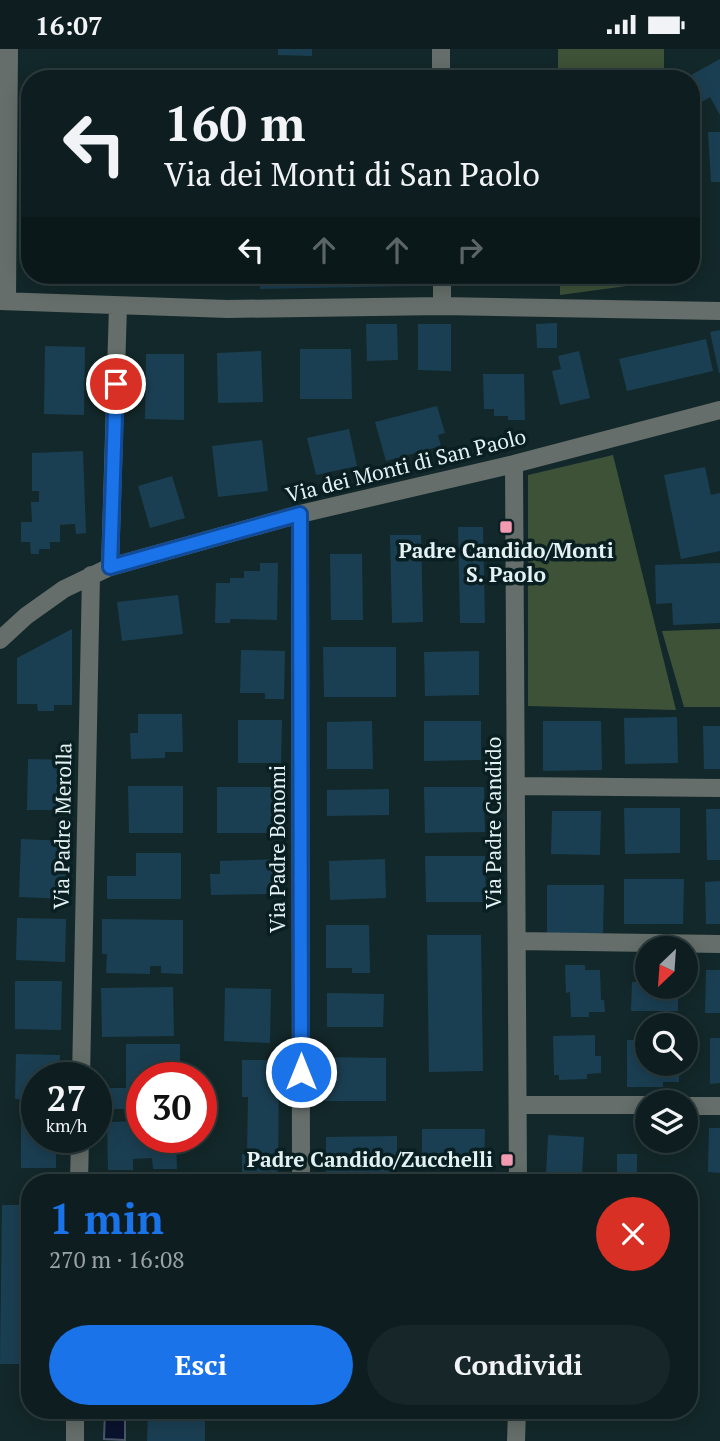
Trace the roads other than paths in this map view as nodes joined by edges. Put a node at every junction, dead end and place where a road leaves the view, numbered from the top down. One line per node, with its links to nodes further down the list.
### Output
1 (9, 49): 5 (street)
2 (441, 49): 3 (street)
3 (441, 70)
4 (442, 284): 7 (street)
5 (3, 301): 6 (street)
6 (118, 306): 7 (street); 12 (street)
7 (442, 306): 8 (street)
8 (720, 310)
9 (720, 410): 10 (street, Via dei Monti di San Paolo)
10 (513, 464): 11 (street, Via dei Monti di San Paolo); 15 (street, Via Padre Candido)
11 (300, 514): 12 (street, Via dei Monti di San Paolo); 26 (street, Via Padre Bonomi)
12 (110, 567): 13 (street, Via dei Monti di San Paolo)
13 (91, 575): 14 (street, Via dei Monti di San Paolo); 19 (street, Via Padre Merolla)
14 (0, 640)
15 (517, 786): 16 (street); 17 (street, Via Padre Candido)
16 (720, 788)
17 (517, 941): 18 (street); 20 (street, Via Padre Candido)
18 (720, 944)
19 (81, 1062)
20 (517, 1105): 21 (street); 27 (street, Via Padre Candido)
21 (635, 1105)
22 (698, 1106): 23 (street)
23 (720, 1106)
24 (79, 1153): 25 (street)
25 (79, 1174)
26 (301, 1174)
27 (518, 1174)
28 (75, 1419): 30 (street)
29 (517, 1419): 31 (street)
30 (75, 1441)
31 (516, 1441)

